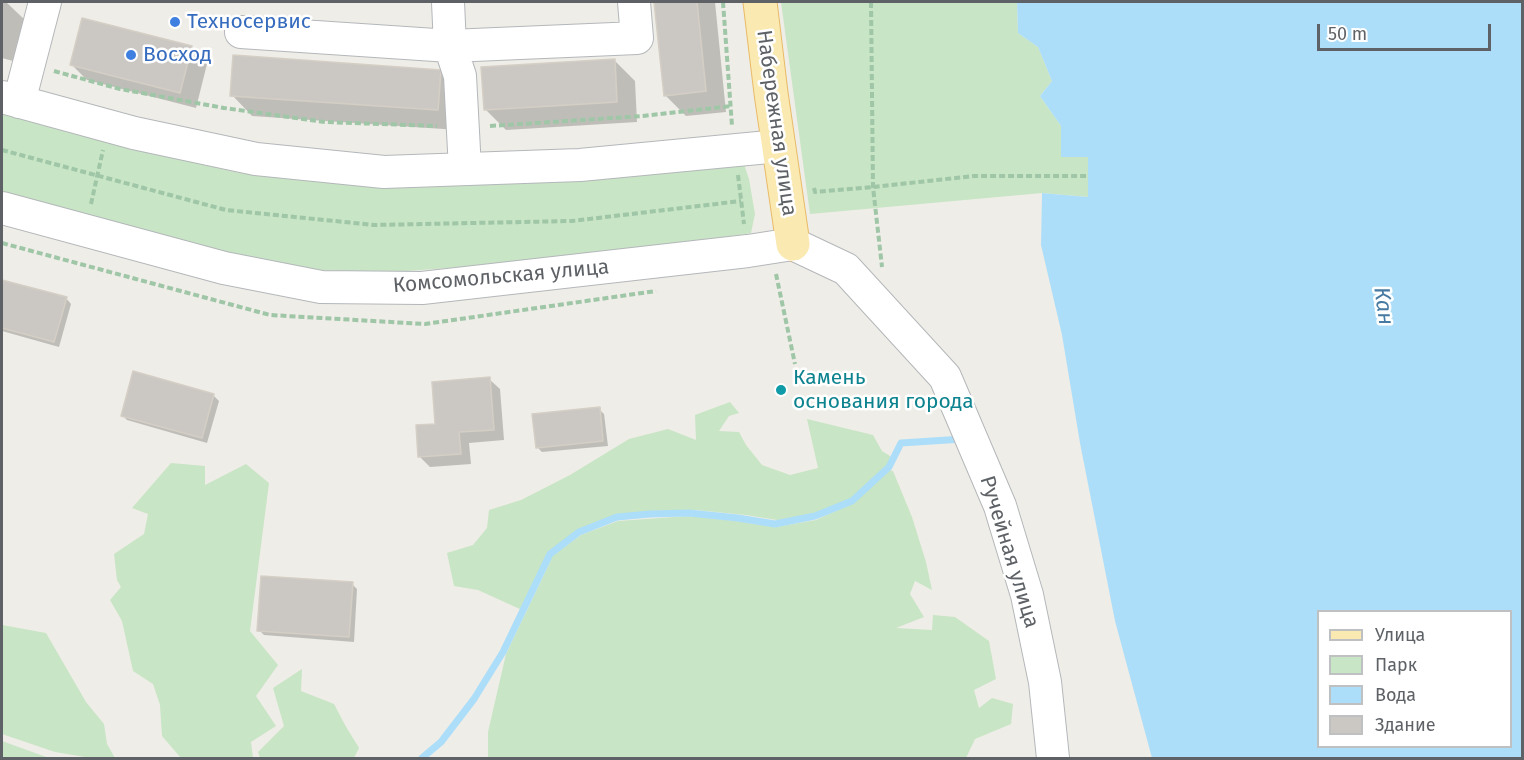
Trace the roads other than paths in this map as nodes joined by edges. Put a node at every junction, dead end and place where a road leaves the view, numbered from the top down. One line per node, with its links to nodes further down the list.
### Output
1 (45, 2): 7 (street)
2 (448, 2): 6 (street)
3 (634, 2): 6 (street)
4 (760, 2): 8 (main road, Набережная улица)
5 (241, 32): 6 (street)
6 (450, 46): 9 (street)
7 (10, 100): 9 (street)
8 (779, 146): 9 (street); 11 (main road, Набережная улица)
9 (465, 169)
10 (2, 208): 11 (street, Комсомольская улица)
11 (793, 244): 12 (street, Ручейная улица)
12 (1053, 759)

